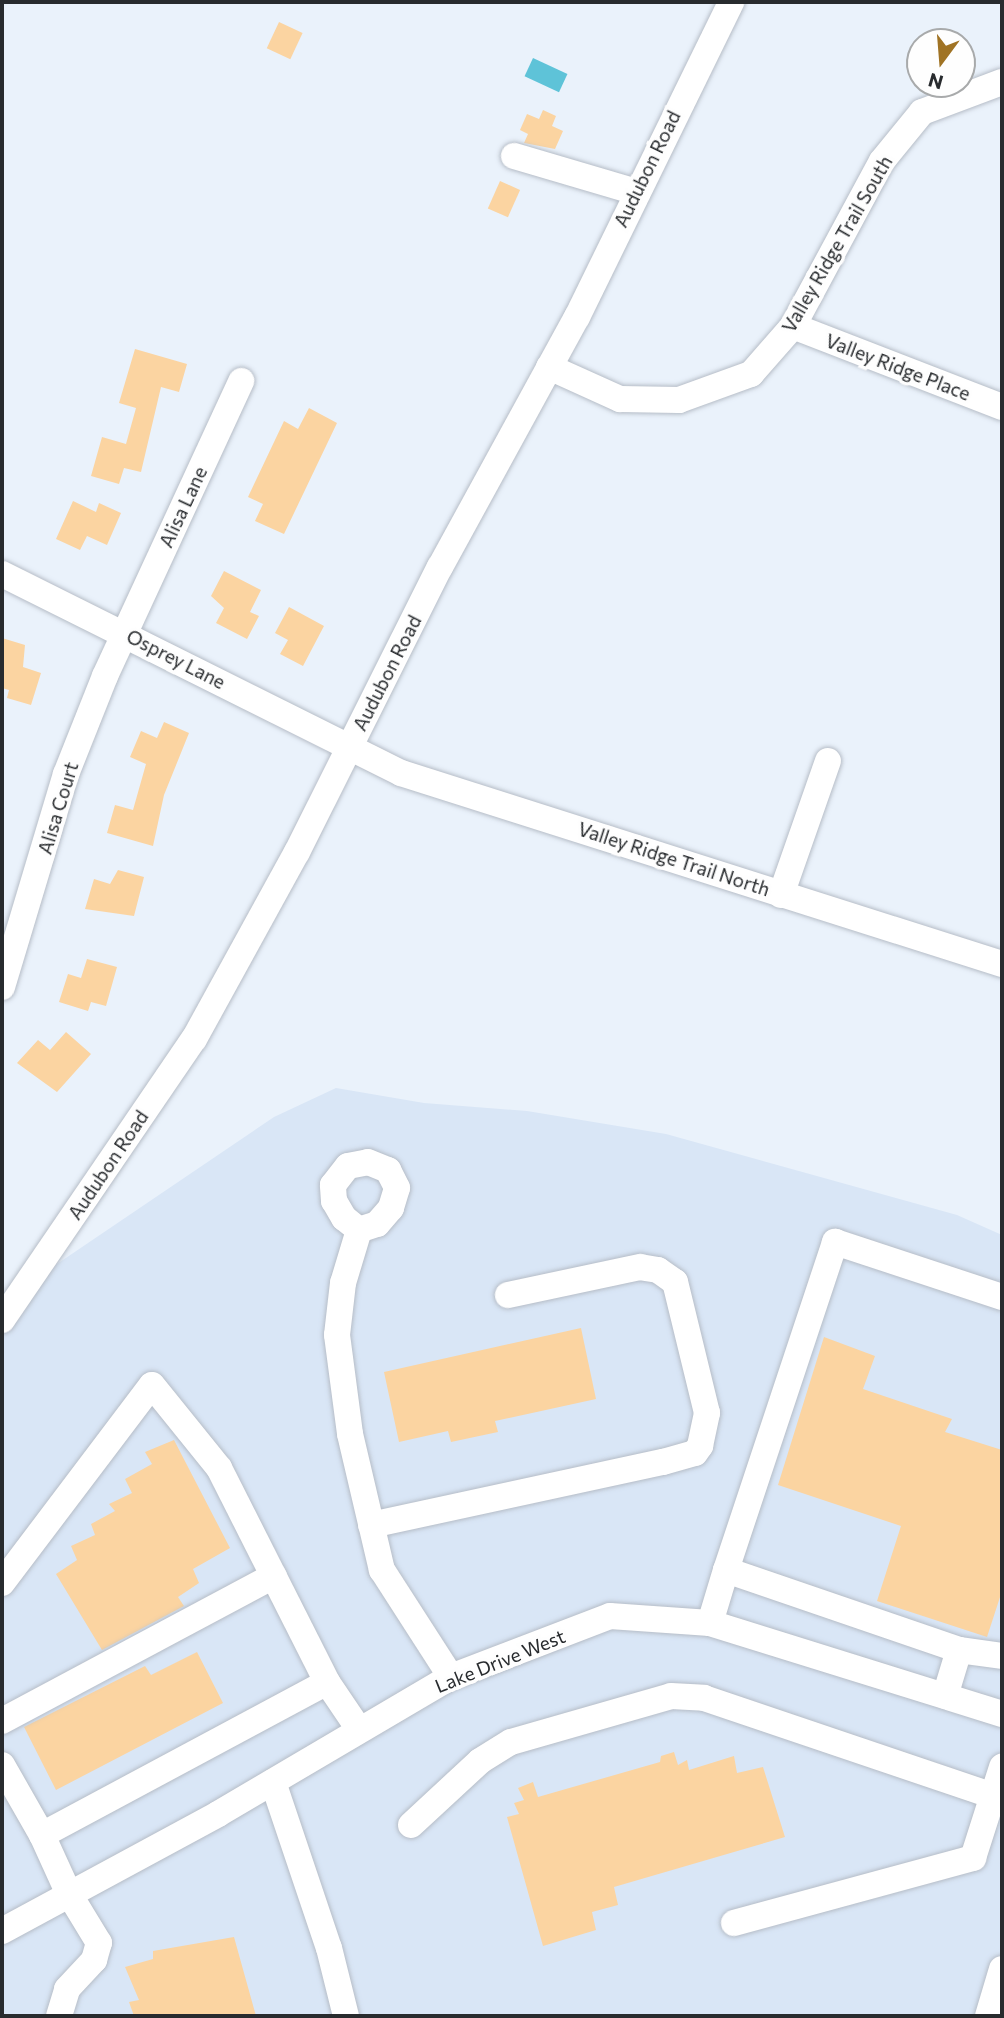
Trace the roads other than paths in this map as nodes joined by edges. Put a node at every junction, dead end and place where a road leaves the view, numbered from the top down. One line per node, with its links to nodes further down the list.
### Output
1 (732, 2): 4 (street, Audubon Road)
2 (1002, 82): 5 (street, Valley Ridge Trail South)
3 (514, 156): 4 (street)
4 (636, 192): 6 (street, Audubon Road)
5 (793, 326): 6 (street, Valley Ridge Trail South); 8 (street, Valley Ridge Place)
6 (549, 367): 11 (street, Audubon Road)
7 (241, 381): 10 (street, Alisa Lane)
8 (1002, 407)
9 (2, 574): 10 (street, Osprey Lane)
10 (125, 633): 11 (street, Osprey Lane); 15 (street, Alisa Court)
11 (350, 746): 13 (street, Valley Ridge Trail North); 19 (street, Audubon Road)
12 (828, 761): 13 (street)
13 (781, 895): 14 (street, Valley Ridge Trail North)
14 (1002, 964)
15 (2, 987)
16 (359, 1230): 20 (street)
17 (508, 1295): 20 (street)
18 (1002, 1297): 21 (street)
19 (2, 1320)
20 (371, 1525): 27 (street)
21 (726, 1570): 24 (street); 25 (street)
22 (274, 1576): 23 (street); 28 (street); 31 (street)
23 (2, 1583)
24 (710, 1623): 27 (street, Lake Drive West); 29 (street, Lake Drive West)
25 (960, 1650): 26 (street); 29 (street)
26 (1002, 1657)
27 (451, 1677): 32 (street, Lake Drive West)
28 (327, 1682): 32 (street); 38 (street)
29 (944, 1696): 30 (street, Lake Drive West)
30 (1002, 1714)
31 (2, 1721)
32 (358, 1728): 35 (street, Lake Drive West)
33 (2, 1765): 38 (street)
34 (1002, 1767): 36 (street)
35 (273, 1782): 39 (street, Lake Drive West); 44 (street)
36 (993, 1796): 37 (street); 40 (street)
37 (411, 1825)
38 (42, 1835): 39 (street)
39 (68, 1892): 41 (street, Lake Drive West); 43 (street)
40 (734, 1923)
41 (3, 1927)
42 (1002, 1969): 45 (street)
43 (59, 2016)
44 (346, 2016)
45 (988, 2016)

